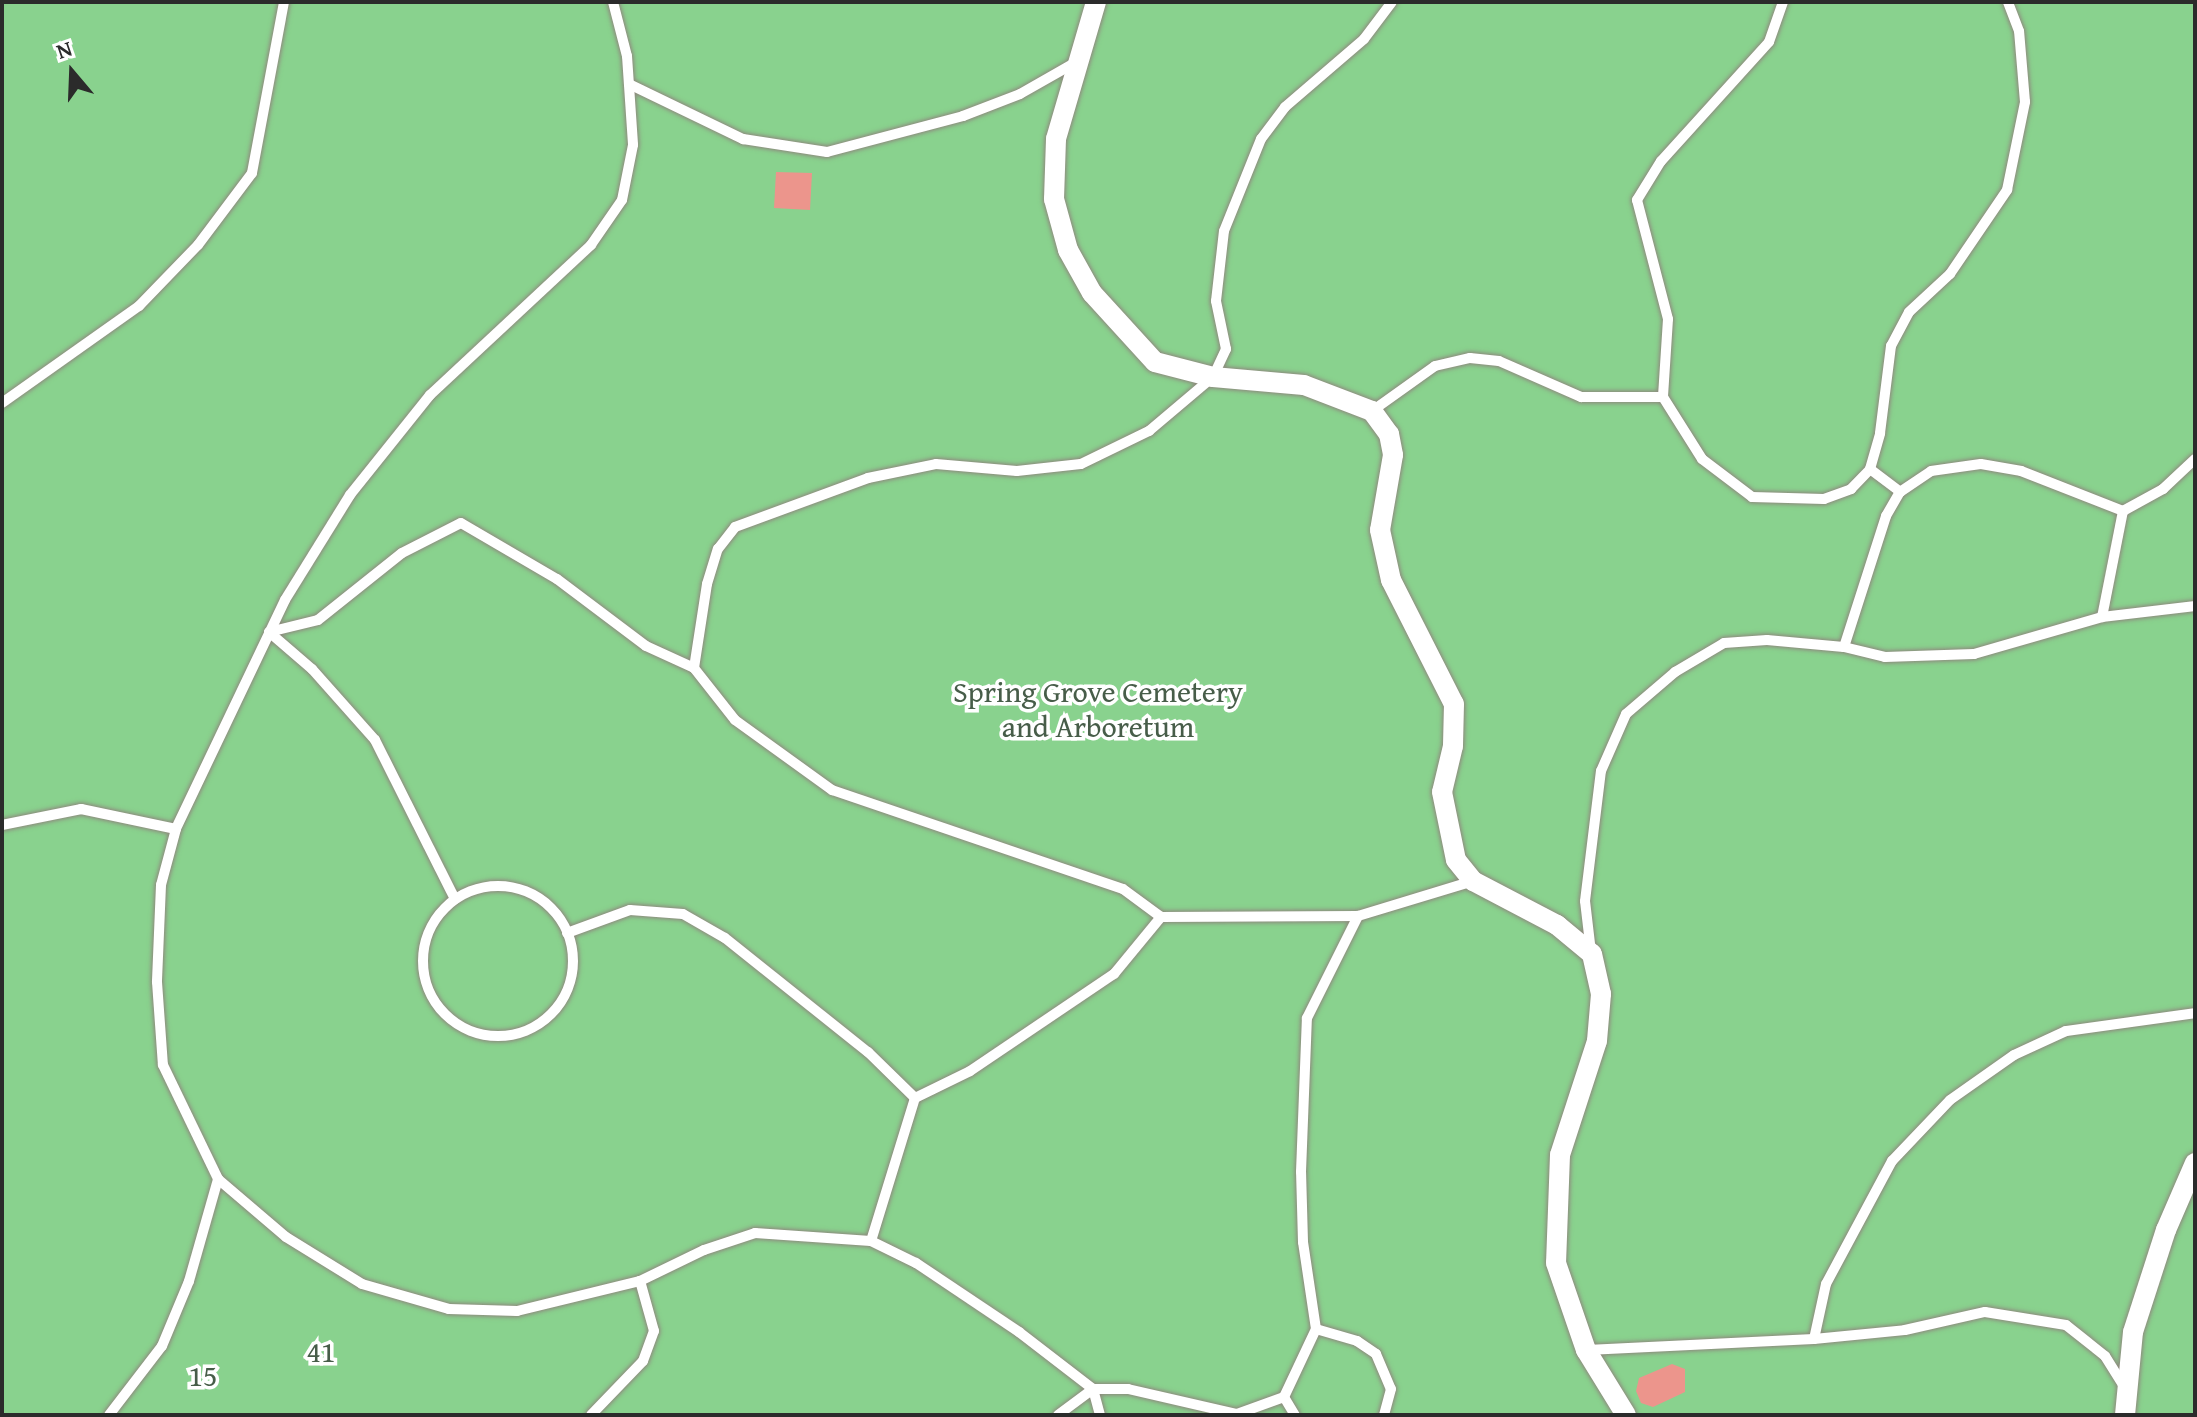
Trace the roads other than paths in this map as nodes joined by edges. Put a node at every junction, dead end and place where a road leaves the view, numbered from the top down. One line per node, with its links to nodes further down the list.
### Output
1 (284, 2): 11 (lane)
2 (613, 2): 8 (lane)
3 (1096, 2): 7 (street)
4 (1392, 2): 9 (lane)
5 (1783, 2): 10 (lane)
6 (2008, 2): 14 (lane)
7 (1078, 61): 8 (lane); 9 (street)
8 (629, 84): 19 (lane)
9 (1213, 377): 12 (street); 21 (lane)
10 (1663, 397): 12 (lane); 14 (lane)
11 (2, 403)
12 (1372, 411): 24 (street)
13 (2195, 459): 16 (lane)
14 (1870, 469): 15 (lane)
15 (1900, 492): 16 (lane); 20 (lane)
16 (2123, 511): 18 (lane)
17 (2195, 606): 18 (lane)
18 (2102, 617): 20 (lane)
19 (269, 632): 21 (lane); 23 (lane); 25 (lane)
20 (1844, 647): 29 (lane)
21 (694, 668): 27 (lane)
22 (2, 825): 23 (lane)
23 (176, 829): 33 (lane)
24 (1473, 881): 26 (lane); 29 (street)
25 (455, 899): 28 (lane); 28 (lane)
26 (1358, 916): 27 (lane); 36 (lane)
27 (1161, 917): 31 (lane)
28 (567, 933): 31 (lane)
29 (1592, 954): 38 (street)
30 (2195, 1013): 37 (lane)
31 (915, 1098): 34 (lane)
32 (2195, 1163): 40 (street)
33 (218, 1179): 35 (lane); 43 (lane)
34 (871, 1241): 35 (lane); 39 (lane)
35 (640, 1281): 44 (lane)
36 (1316, 1329): 41 (lane); 49 (lane)
37 (1814, 1339): 38 (lane); 40 (lane)
38 (1586, 1350): 42 (street)
39 (1093, 1389): 45 (lane); 46 (lane); 47 (lane)
40 (2127, 1391): 50 (street)
41 (1284, 1397): 47 (lane); 48 (lane)
42 (1622, 1414)
43 (109, 1415)
44 (591, 1415)
45 (1058, 1415)
46 (1100, 1415)
47 (1236, 1415)
48 (1295, 1415)
49 (1384, 1415)
50 (2125, 1415)

